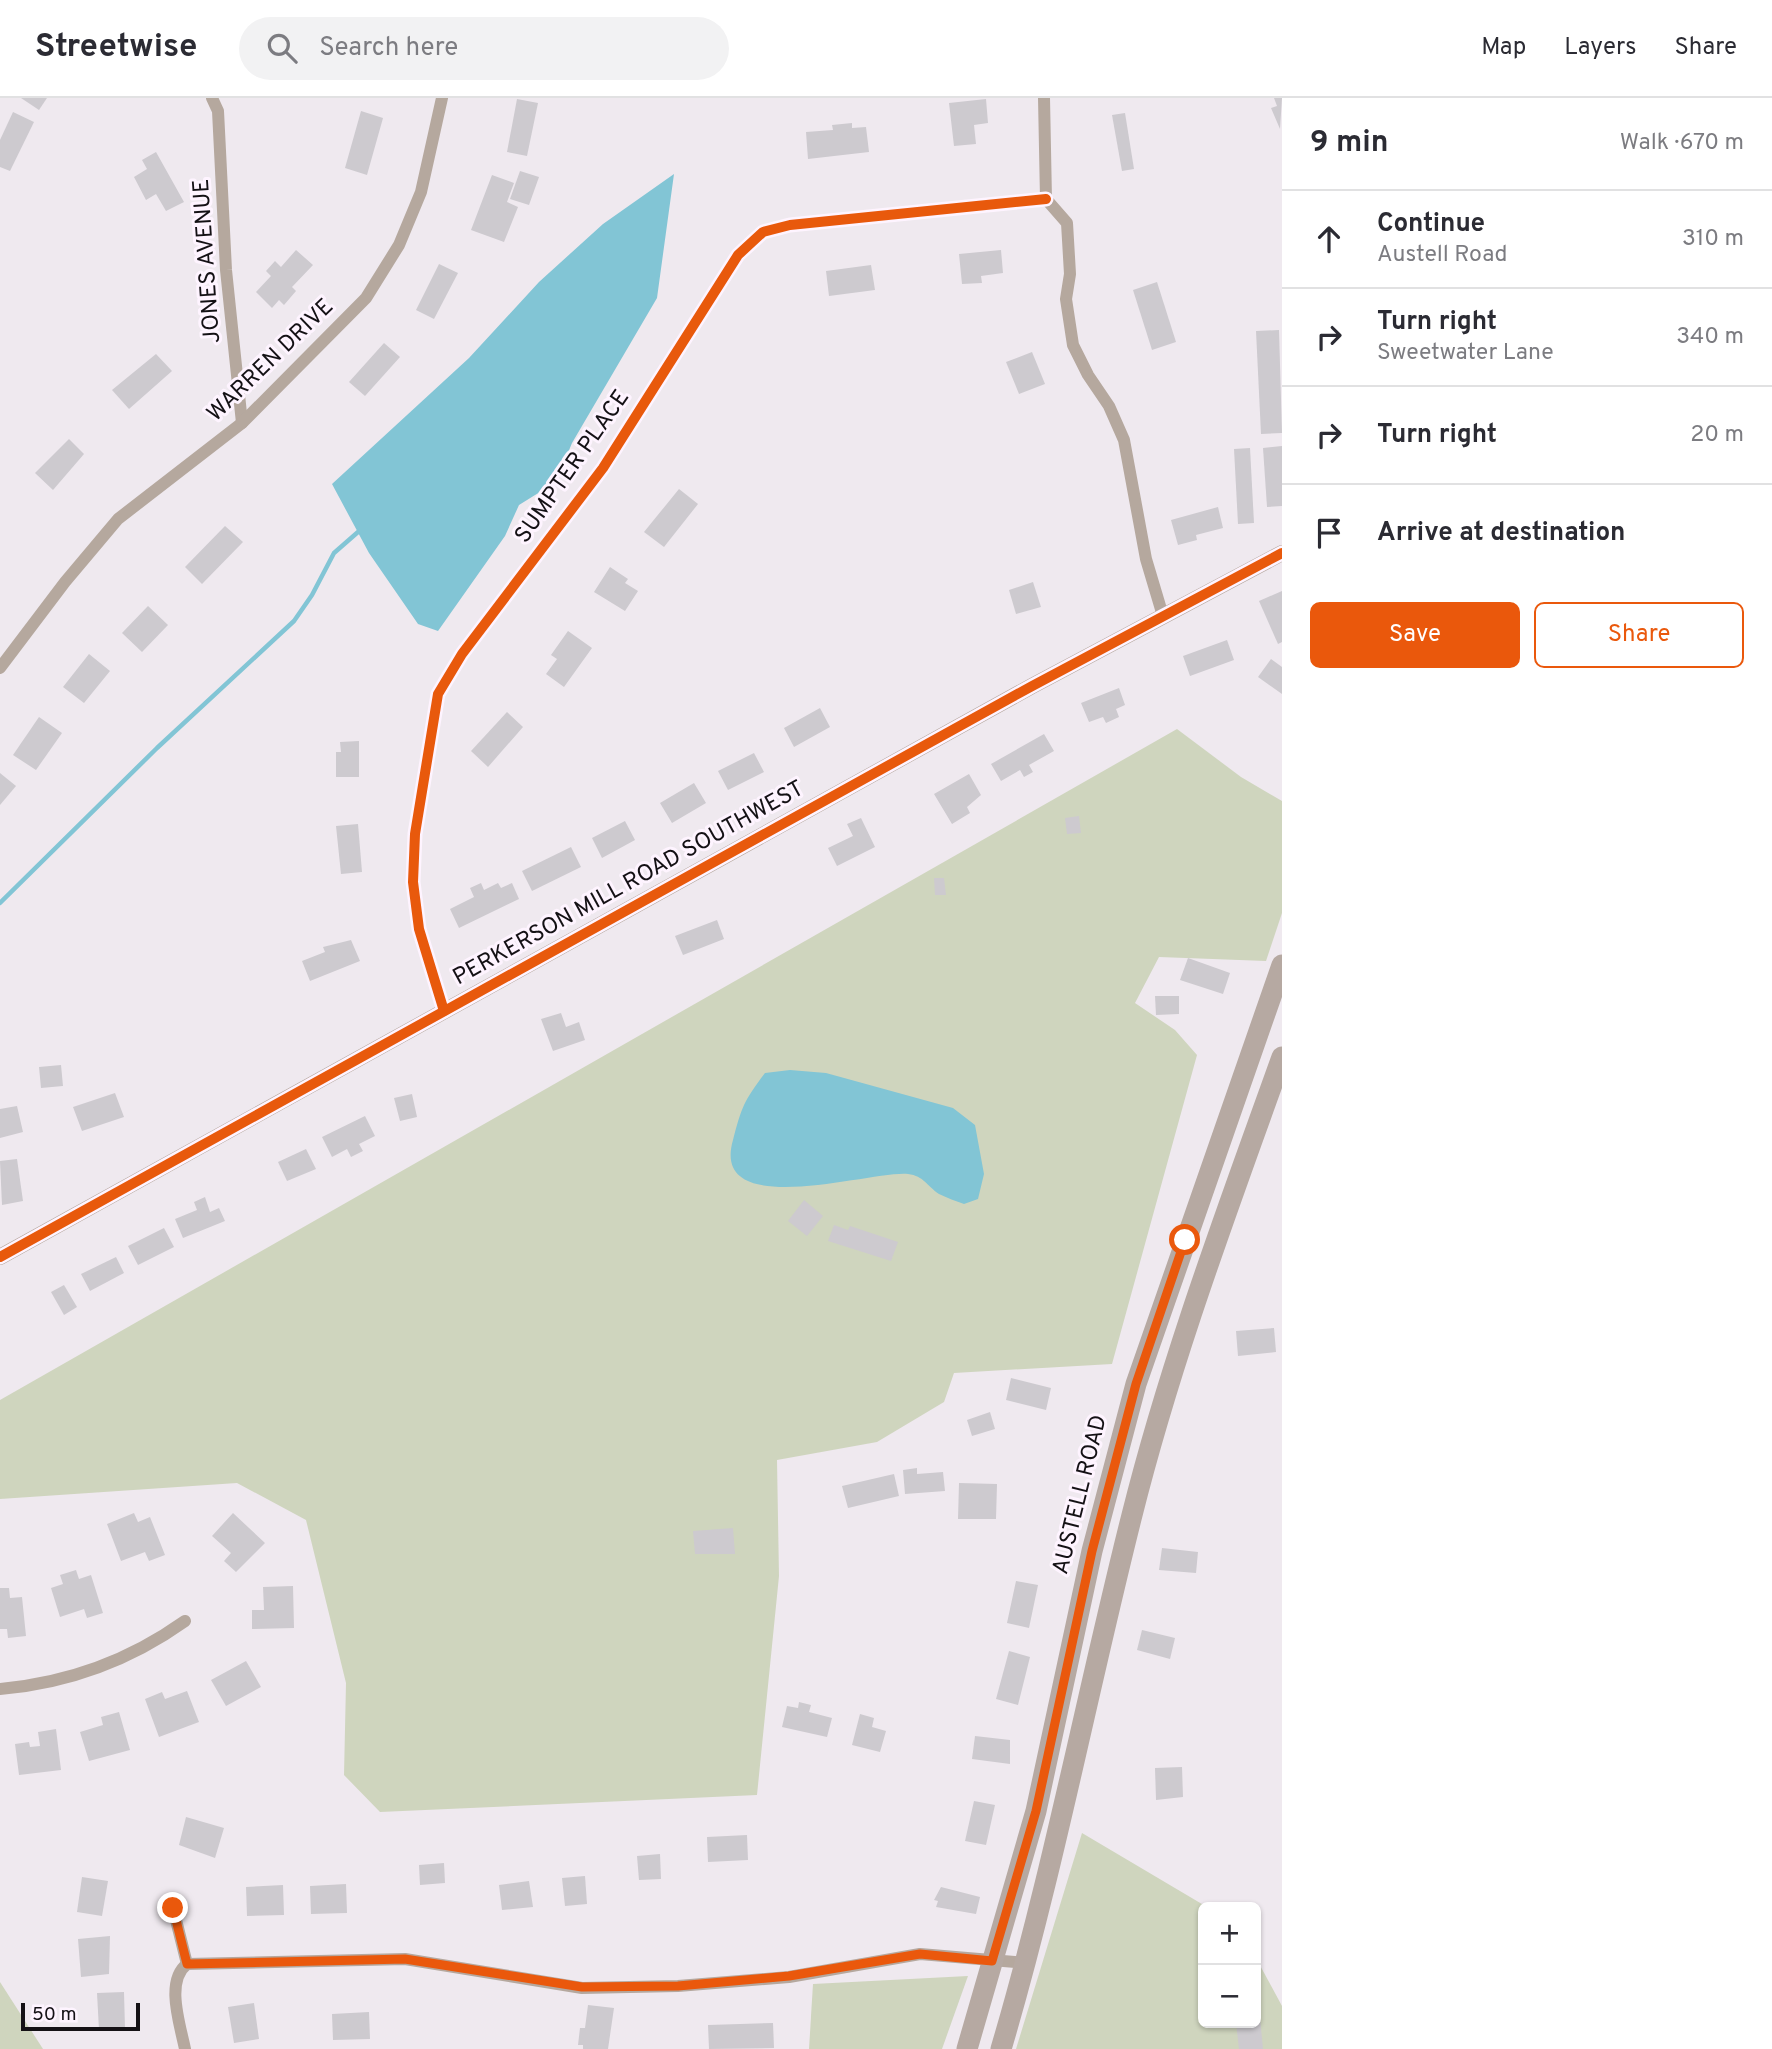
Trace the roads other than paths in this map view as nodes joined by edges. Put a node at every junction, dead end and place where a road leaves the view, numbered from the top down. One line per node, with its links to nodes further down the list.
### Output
1 (212, 98): 5 (street, JONES AVENUE)
2 (442, 98): 5 (street, WARREN DRIVE)
3 (1044, 98): 4 (street)
4 (1045, 199): 7 (street); 10 (street, SUMPTER PLACE)
5 (242, 423): 8 (street, WARREN DRIVE)
6 (1282, 553): 7 (street, PERKERSON MILL ROAD SOUTHWEST)
7 (1163, 616): 10 (street, PERKERSON MILL ROAD SOUTHWEST)
8 (0, 668)
9 (1282, 967): 16 (main road, AUSTELL ROAD)
10 (444, 1011): 12 (street, PERKERSON MILL ROAD SOUTHWEST)
11 (1282, 1057): 18 (main road)
12 (0, 1257)
13 (185, 1621): 14 (street)
14 (0, 1689)
15 (173, 1908): 17 (street)
16 (992, 1961): 17 (street); 18 (street); 20 (main road, AUSTELL ROAD)
17 (187, 1964): 19 (street)
18 (1026, 1964): 21 (main road)
19 (185, 2049)
20 (967, 2049)
21 (1001, 2049)

